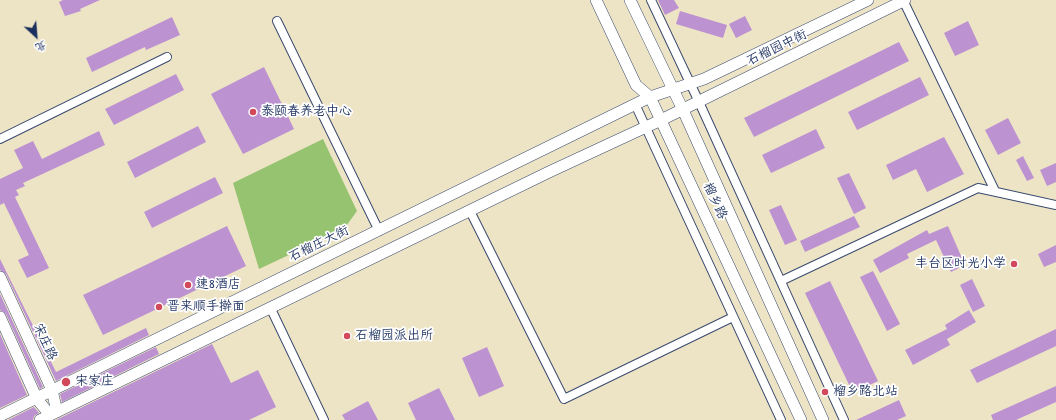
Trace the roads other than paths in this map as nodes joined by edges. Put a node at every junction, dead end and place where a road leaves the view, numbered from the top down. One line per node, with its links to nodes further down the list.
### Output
1 (596, 0): 10 (main road, 榴乡路)
2 (630, 0): 9 (main road, 榴乡路)
3 (650, 0): 8 (street, 榴乡路)
4 (868, 0): 8 (main road, 石榴园中街)
5 (904, 0): 11 (main road, 石榴园中街); 17 (street)
6 (277, 21): 20 (street)
7 (167, 57): 16 (street)
8 (691, 83): 9 (main road, 石榴园中街); 11 (street, 榴乡路)
9 (674, 90): 10 (main road, 石榴园中街); 13 (main road, 榴乡路)
10 (650, 97): 12 (main road, 石榴庄大街); 14 (main road, 榴乡路)
11 (699, 102): 13 (main road, 石榴园中街); 22 (street, 榴乡路)
12 (635, 104): 15 (street); 20 (main road, 石榴庄大街)
13 (683, 110): 14 (main road, 石榴园中街); 33 (main road, 榴乡路)
14 (661, 120): 15 (main road); 32 (main road, 榴乡路)
15 (646, 128): 19 (main road); 25 (street)
16 (0, 139)
17 (995, 191): 18 (street); 22 (street)
18 (1056, 205)
19 (470, 211): 23 (main road); 25 (street)
20 (379, 231): 26 (main road, 石榴庄大街)
21 (0, 277): 26 (main road, 宋庄路)
22 (781, 281): 34 (street, 榴乡路)
23 (271, 309): 29 (main road); 30 (street)
24 (0, 317): 27 (main road)
25 (733, 317): 31 (street)
26 (52, 390): 27 (main road, 石榴庄大街); 29 (main road, 宋庄路)
27 (36, 398): 28 (main road, 石榴庄大街); 29 (main road)
28 (0, 416)
29 (52, 417)
30 (324, 420)
31 (781, 420)
32 (801, 420)
33 (823, 420)
34 (844, 420)

